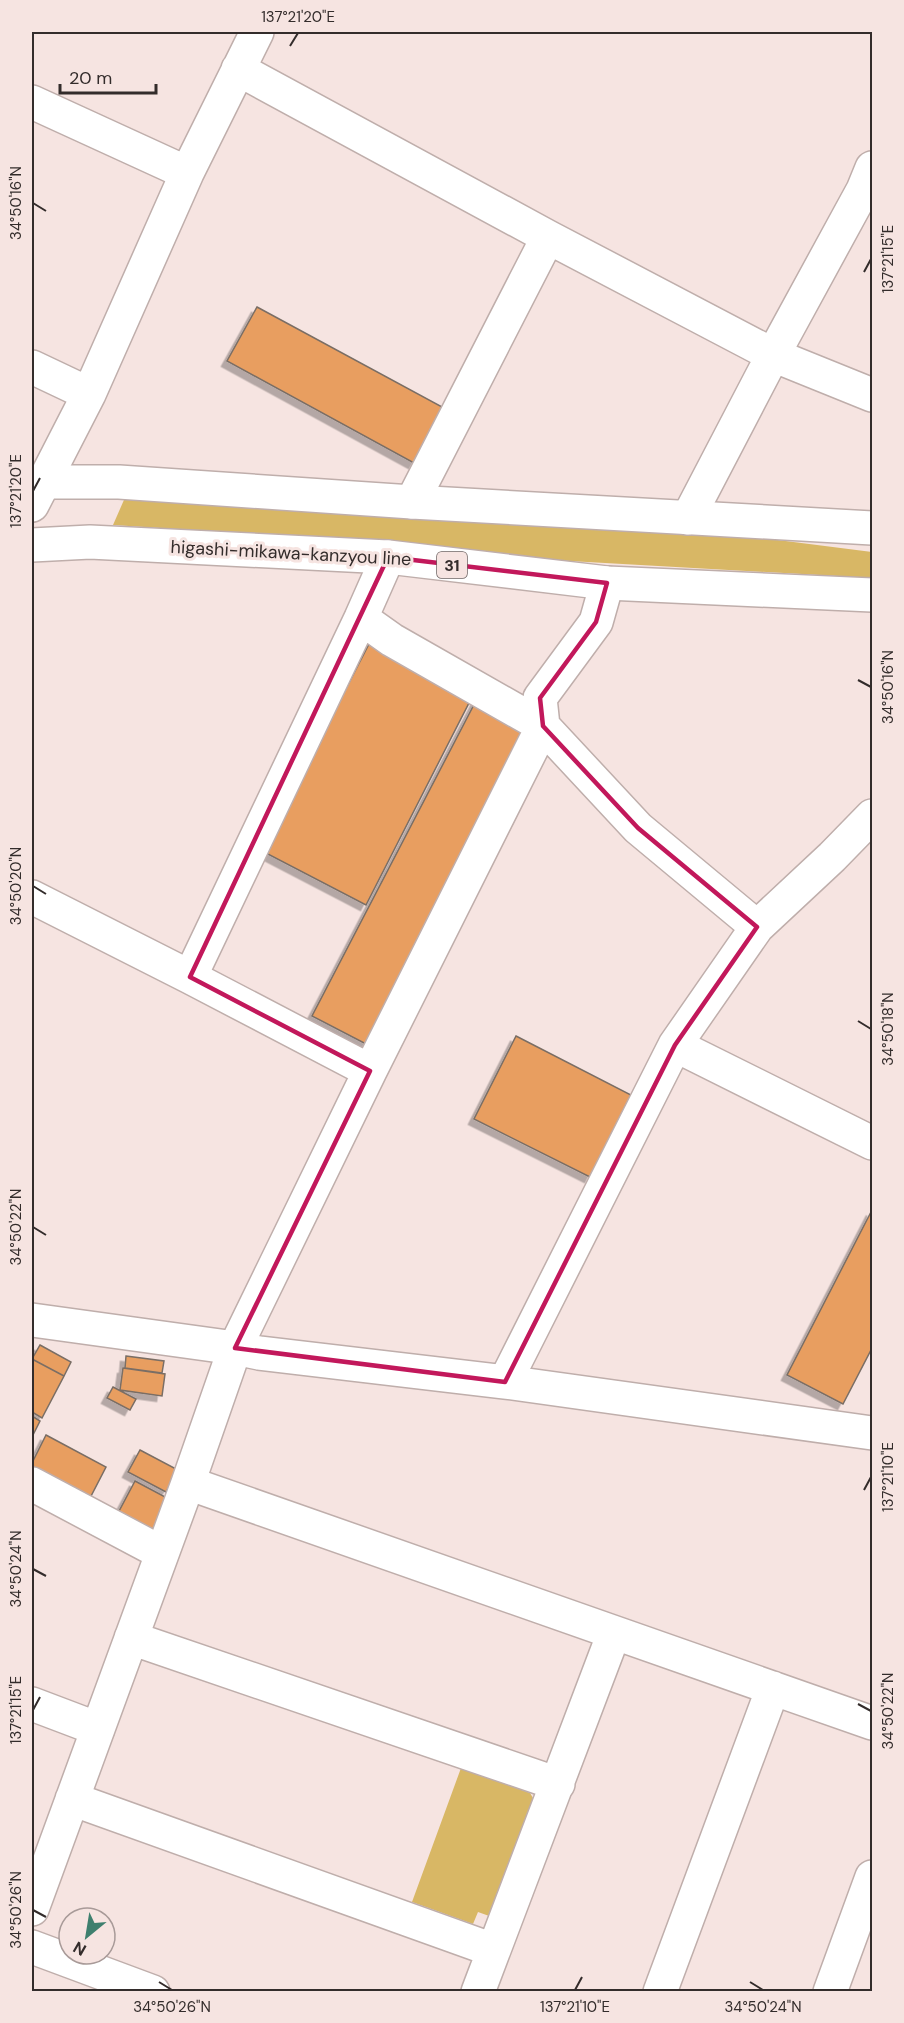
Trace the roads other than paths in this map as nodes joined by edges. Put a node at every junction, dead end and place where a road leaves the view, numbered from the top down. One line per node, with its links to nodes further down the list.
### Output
1 (256, 32): 2 (street)
2 (238, 69): 5 (street); 6 (street)
3 (32, 102): 5 (street)
4 (873, 168): 7 (street)
5 (187, 173): 9 (street)
6 (548, 237): 7 (street); 12 (street)
7 (773, 354): 10 (street); 13 (street)
8 (32, 367): 9 (street)
9 (89, 394): 11 (street)
10 (873, 395)
11 (35, 490): 12 (street)
12 (412, 502): 13 (street)
13 (688, 518): 14 (street)
14 (873, 528)
15 (32, 545): 16 (street, higashi-mikawa-kanzyou line / 31)
16 (388, 557): 17 (street, higashi-mikawa-kanzyou line / 31); 19 (street)
17 (607, 583): 18 (street, higashi-mikawa-kanzyou line / 31); 20 (street)
18 (873, 595)
19 (361, 618): 20 (street); 24 (street)
20 (543, 726): 23 (street); 26 (street)
21 (873, 816): 23 (street)
22 (32, 897): 24 (street)
23 (757, 927): 25 (street)
24 (190, 977): 26 (street)
25 (675, 1045): 27 (street); 30 (street)
26 (370, 1071): 29 (street)
27 (873, 1143)
28 (32, 1320): 29 (street)
29 (236, 1348): 30 (street); 32 (street)
30 (505, 1382): 31 (street)
31 (873, 1433)
32 (188, 1483): 34 (street); 35 (street)
33 (32, 1484): 34 (street)
34 (162, 1553): 36 (street)
35 (615, 1634): 37 (street); 41 (street)
36 (131, 1638): 40 (street); 41 (street)
37 (773, 1688): 39 (street); 49 (street)
38 (32, 1704): 40 (street)
39 (873, 1723)
40 (98, 1729): 42 (street)
41 (558, 1784): 46 (street)
42 (72, 1799): 44 (street); 46 (street)
43 (873, 1877): 50 (street)
44 (32, 1909)
45 (32, 1947): 47 (street)
46 (494, 1950): 48 (street)
47 (153, 1992)
48 (478, 1992)
49 (660, 1992)
50 (830, 1992)

